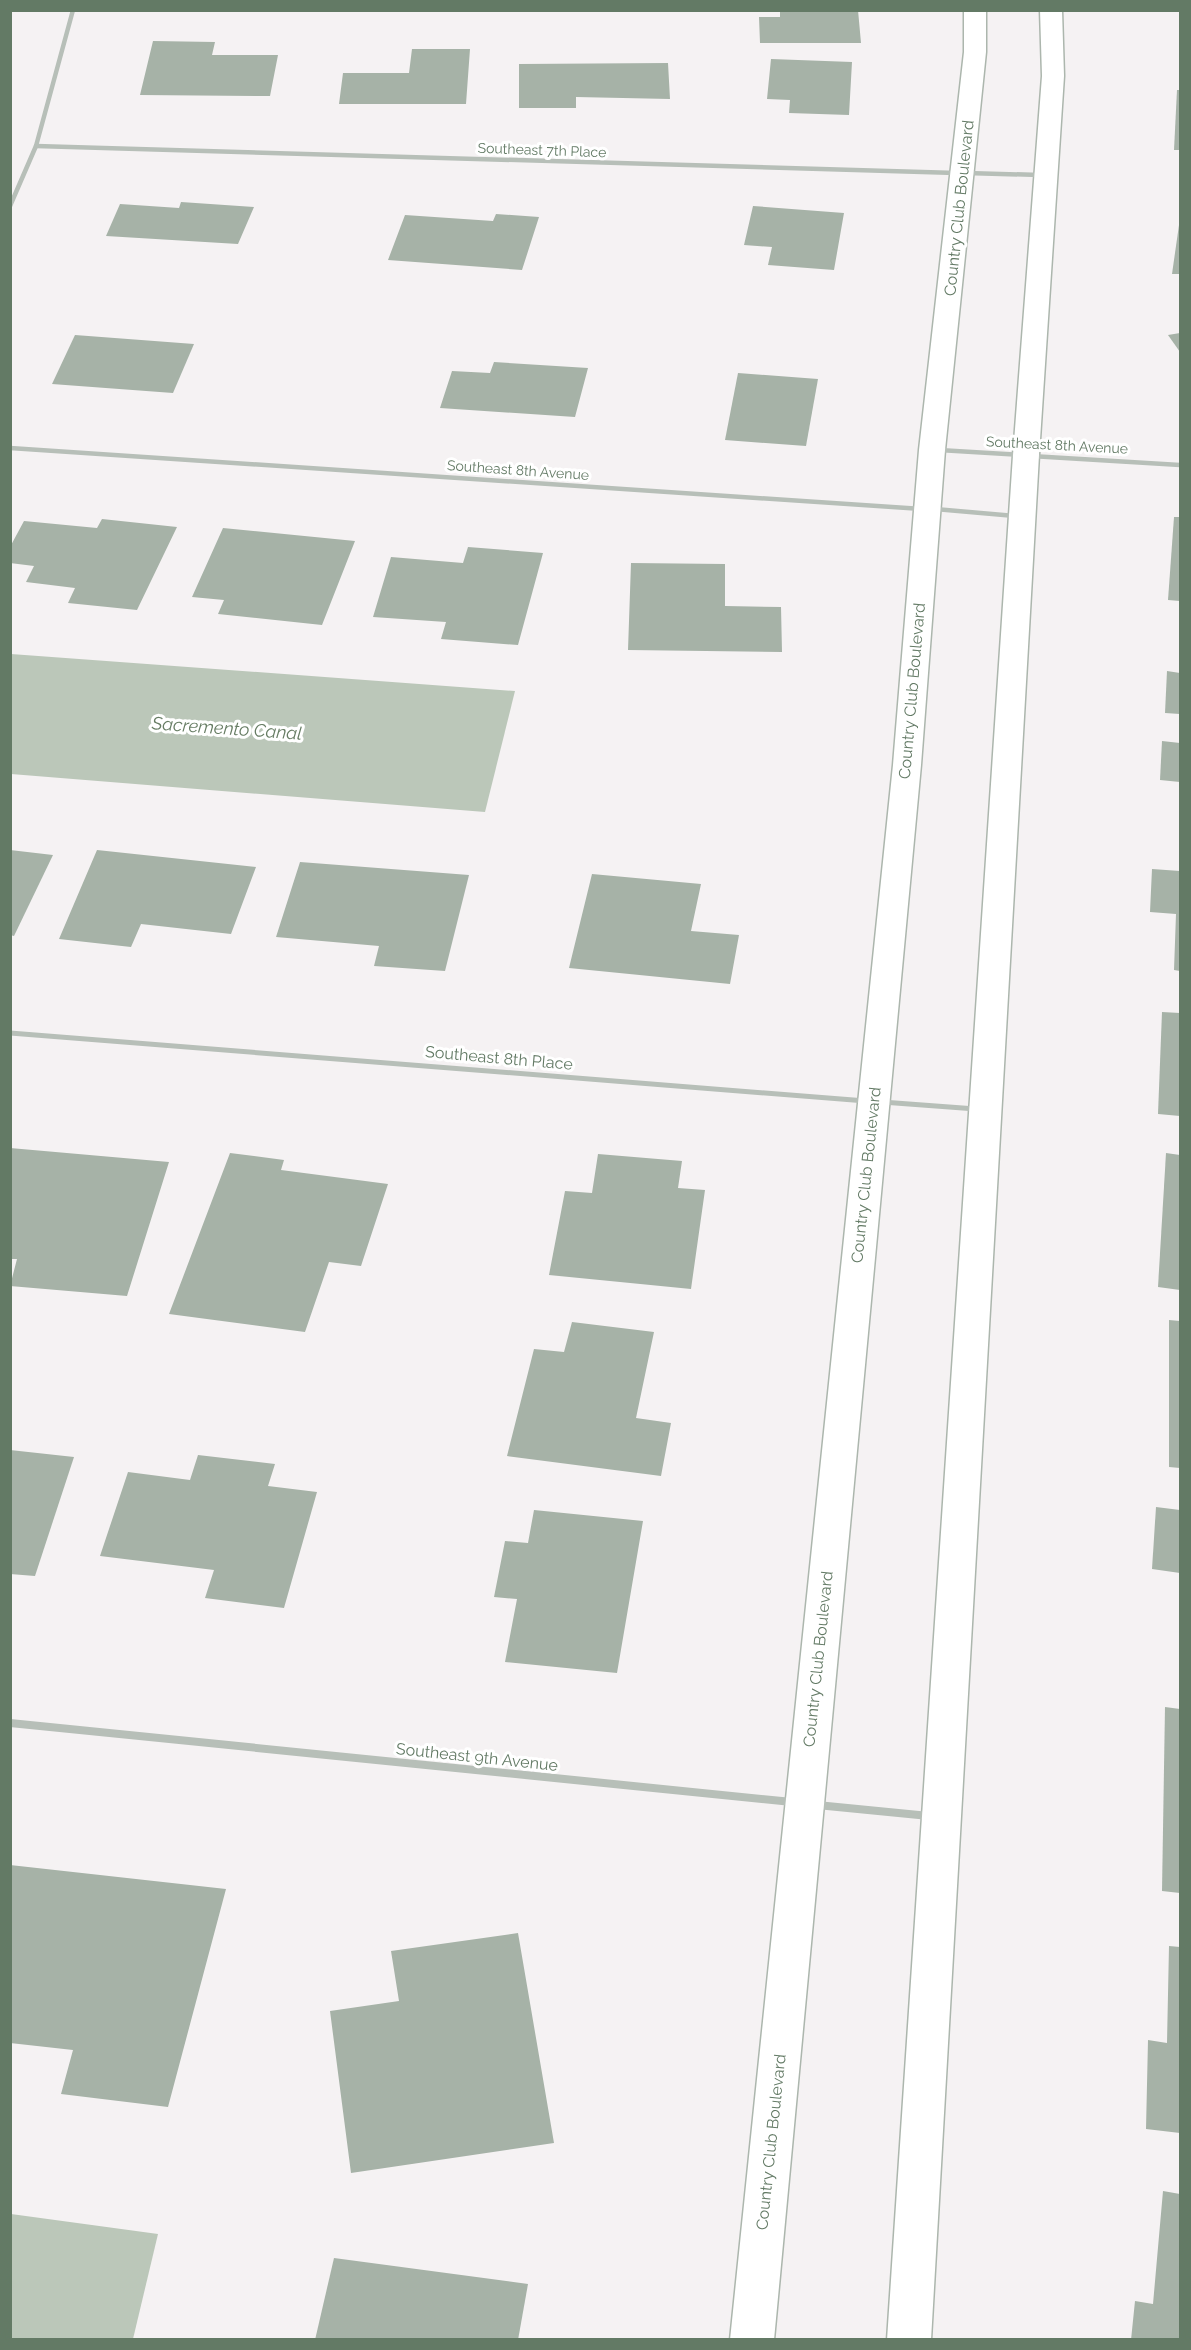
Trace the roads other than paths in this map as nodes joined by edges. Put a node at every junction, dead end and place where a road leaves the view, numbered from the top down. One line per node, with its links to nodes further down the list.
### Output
1 (73, 10): 4 (street)
2 (975, 10): 5 (main road, Country Club Boulevard)
3 (1051, 10): 6 (main road)
4 (36, 146): 5 (street, Southeast 7th Place); 7 (street)
5 (963, 173): 6 (street, Southeast 7th Place); 9 (main road, Country Club Boulevard)
6 (1047, 176): 10 (main road)
7 (10, 206)
8 (10, 448): 12 (street, Southeast 8th Avenue)
9 (932, 450): 10 (street, Southeast 8th Avenue); 12 (main road, Country Club Boulevard)
10 (1026, 455): 11 (street, Southeast 8th Avenue); 13 (main road)
11 (1180, 465)
12 (927, 509): 13 (street, Southeast 8th Avenue); 15 (main road, Country Club Boulevard)
13 (1024, 516): 16 (main road)
14 (10, 1033): 15 (street, Southeast 8th Place)
15 (873, 1101): 16 (street, Southeast 8th Place); 18 (main road, Country Club Boulevard)
16 (986, 1110): 19 (main road)
17 (10, 1723): 18 (street, Southeast 9th Avenue)
18 (804, 1803): 19 (street, Southeast 9th Avenue); 20 (main road, Country Club Boulevard)
19 (942, 1817): 21 (main road)
20 (752, 2340)
21 (909, 2340)

